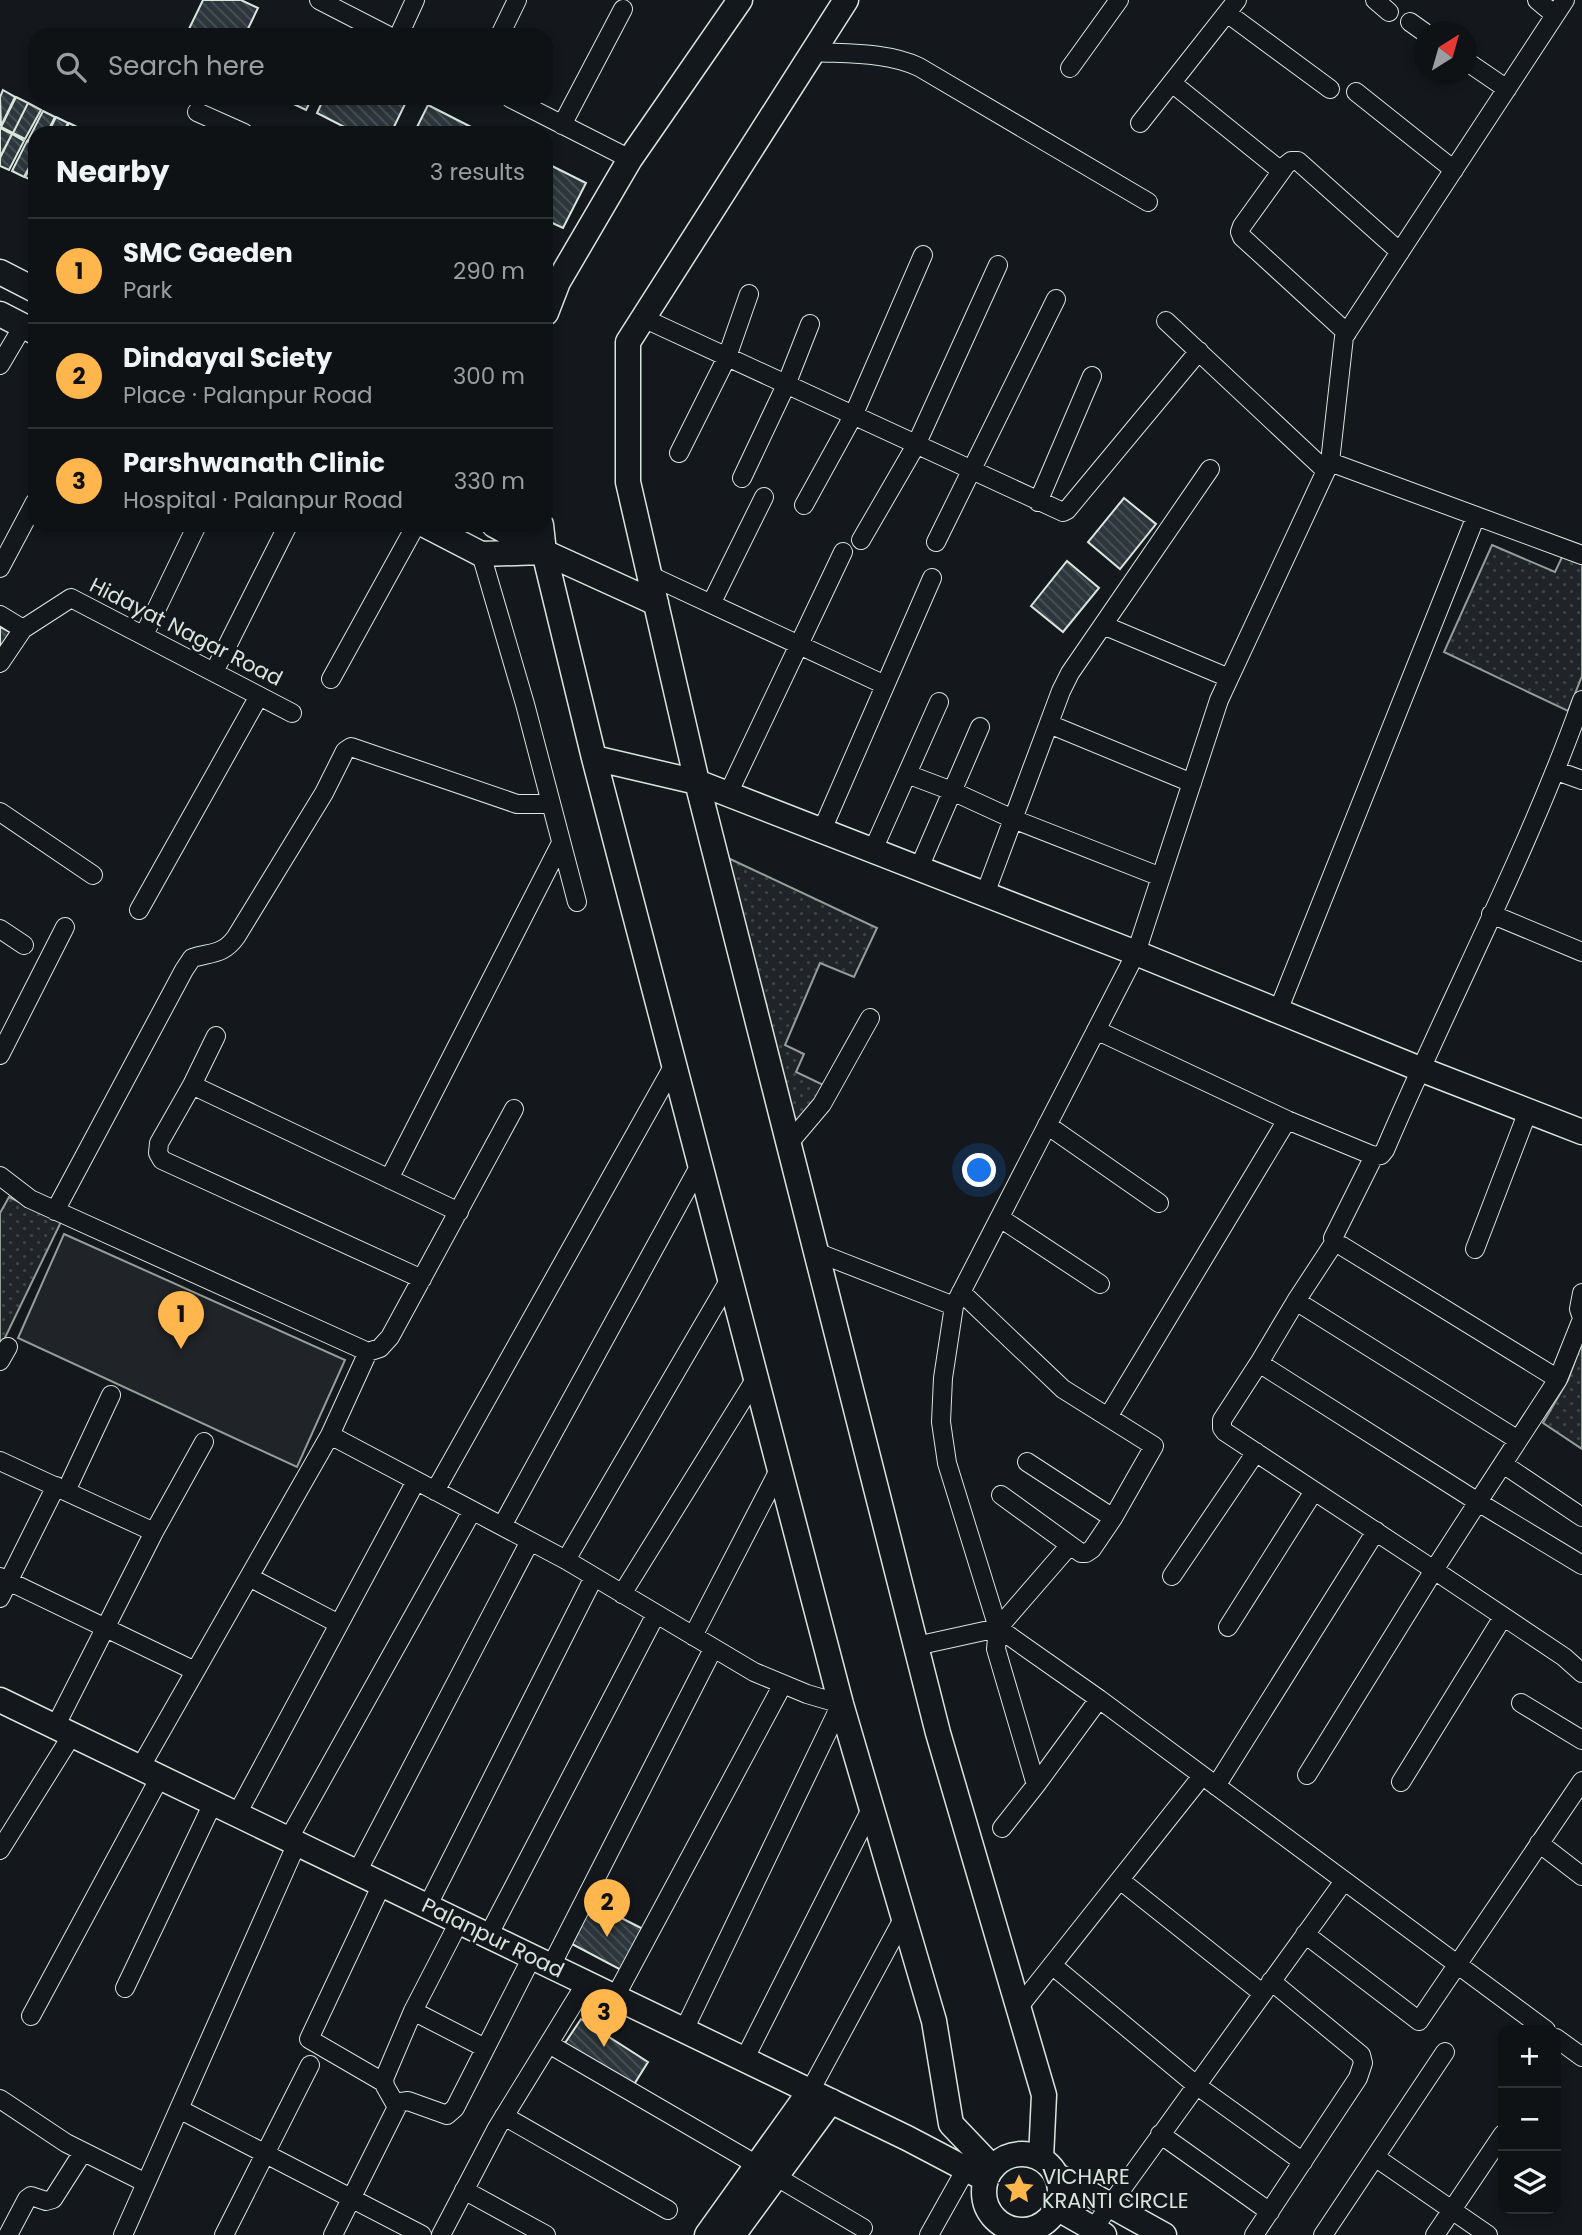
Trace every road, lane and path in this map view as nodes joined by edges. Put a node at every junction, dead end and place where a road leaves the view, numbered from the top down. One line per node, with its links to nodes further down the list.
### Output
1 (319, 0): 14 (street)
2 (415, 0): 15 (street)
3 (517, 0): 16 (street)
4 (740, 0): 29 (street)
5 (846, 0): 17 (street)
6 (1119, 0): 18 (street)
7 (1375, 0): 12 (street)
8 (1537, 0): 13 (street)
9 (1565, 0): 13 (street)
10 (1232, 6): 20 (street); 21 (street)
11 (623, 9): 27 (street)
12 (1389, 12)
13 (1555, 15): 22 (street)
14 (373, 28)
15 (402, 28)
16 (503, 28)
17 (813, 51): 32 (street); 42 (street)
18 (1070, 68)
19 (1477, 69): 22 (street)
20 (1172, 83): 26 (street); 31 (street)
21 (1330, 89)
22 (1507, 89): 30 (street)
23 (1356, 92): 30 (street)
24 (523, 105): 27 (street)
25 (197, 112): 28 (street)
26 (1140, 123)
27 (562, 125): 29 (street)
28 (228, 126)
29 (630, 159): 37 (street)
30 (1454, 170): 33 (street)
31 (1281, 171): 33 (street); 47 (street)
32 (1148, 202)
33 (1400, 252): 47 (street)
34 (923, 255): 53 (street)
35 (998, 265): 54 (street)
36 (0, 272): 38 (street)
37 (553, 273)
38 (28, 286)
39 (749, 294): 49 (street)
40 (1056, 299): 58 (street)
41 (0, 314): 45 (street)
42 (643, 318): 49 (street); 78 (street)
43 (1166, 321): 48 (street)
44 (810, 324): 52 (street)
45 (28, 328)
46 (28, 330): 50 (street)
47 (1347, 333): 56 (street)
48 (1199, 351): 56 (street); 61 (street)
49 (727, 357): 52 (street); 55 (street)
50 (0, 365)
51 (1092, 376): 61 (street)
52 (786, 385): 53 (street); 59 (street)
53 (853, 416): 54 (street); 62 (street)
54 (916, 446): 58 (street); 71 (street)
55 (679, 453)
56 (1328, 466): 64 (street); 89 (street)
57 (1210, 469): 83 (street)
58 (972, 471): 61 (street); 72 (street)
59 (742, 478)
60 (764, 497): 81 (street)
61 (1038, 502)
62 (804, 505)
63 (28, 515): 77 (street)
64 (1476, 516): 76 (street); 124 (street)
65 (194, 532): 85 (street)
66 (284, 532): 88 (street)
67 (412, 532): 90 (street)
68 (439, 532): 75 (street)
69 (507, 532): 73 (street)
70 (542, 532): 73 (street)
71 (861, 540)
72 (936, 542)
73 (544, 552): 75 (street); 80 (street); 98 (street)
74 (843, 552): 86 (street)
75 (481, 554): 106 (street)
76 (1582, 555)
77 (0, 568)
78 (649, 575): 80 (street); 81 (street)
79 (932, 578): 91 (street)
80 (656, 603): 102 (street)
81 (711, 604): 86 (street)
82 (0, 615): 84 (street)
83 (1103, 625): 89 (street); 96 (street)
84 (23, 629): 85 (street, Hidayat Nagar Road); 87 (street, Hidayat Nagar Road)
85 (144, 635): 88 (street, Hidayat Nagar Road)
86 (799, 646): 91 (street); 105 (street)
87 (0, 663)
88 (214, 672): 92 (street, Hidayat Nagar Road)
89 (1229, 678): 103 (street)
90 (331, 679)
91 (885, 685): 109 (street)
92 (259, 695): 95 (street, Hidayat Nagar Road); 117 (street)
93 (1582, 700): 99 (street)
94 (939, 702): 100 (street)
95 (292, 713)
96 (1049, 723): 103 (street); 108 (street)
97 (980, 727): 104 (street)
98 (594, 758): 102 (street); 129 (street)
99 (1557, 771): 101 (street); 118 (street)
100 (907, 774): 104 (street); 111 (street)
101 (1582, 780)
102 (697, 782): 105 (street); 137 (street)
103 (1192, 783): 114 (street)
104 (952, 791): 108 (street); 112 (street)
105 (728, 794): 109 (street)
106 (551, 804): 110 (street); 143 (street)
107 (0, 811): 113 (street)
108 (1013, 819): 114 (street); 115 (street)
109 (822, 830): 111 (street)
110 (561, 843): 116 (street); 141 (street)
111 (873, 850): 112 (street)
112 (919, 868): 115 (street)
113 (93, 874)
114 (1161, 877): 123 (street)
115 (985, 894): 123 (street)
116 (577, 902)
117 (139, 910)
118 (1491, 914): 122 (street); 130 (street)
119 (65, 926): 128 (street)
120 (0, 929): 121 (street)
121 (24, 945)
122 (1582, 951)
123 (1136, 953): 124 (street); 126 (street)
124 (1278, 1011): 130 (street)
125 (870, 1018): 137 (street)
126 (1096, 1030): 134 (street); 135 (street)
127 (216, 1036): 131 (street)
128 (1, 1050)
129 (674, 1065): 139 (street); 172 (street)
130 (1420, 1069): 133 (street); 138 (street)
131 (192, 1085): 141 (street); 149 (street)
132 (514, 1109): 144 (street)
133 (1528, 1111): 136 (street); 147 (street)
134 (1287, 1120): 138 (street); 161 (street)
135 (1047, 1125): 142 (street); 145 (street)
136 (1582, 1132)
137 (789, 1143): 148 (street)
138 (1374, 1156): 146 (street)
139 (700, 1165): 150 (street); 179 (street)
140 (0, 1176): 143 (street)
141 (389, 1179): 144 (street)
142 (1159, 1203)
143 (55, 1210): 156 (street)
144 (459, 1212): 149 (street)
145 (1000, 1218): 151 (street); 153 (street)
146 (1333, 1238)
147 (1475, 1248)
148 (816, 1252): 153 (street); 200 (street)
149 (422, 1279): 156 (street)
150 (730, 1279): 158 (street); 184 (street)
151 (1100, 1284)
152 (1582, 1293): 155 (street)
153 (958, 1299): 161 (street); 198 (street)
154 (1296, 1301): 157 (street); 159 (street); 163 (street)
155 (1582, 1318): 159 (street)
156 (368, 1352): 162 (street)
157 (1259, 1363): 165 (street); 175 (street)
158 (756, 1378): 169 (street); 191 (street)
159 (1558, 1378): 163 (street)
160 (111, 1395): 171 (street)
161 (1108, 1417): 178 (street)
162 (330, 1435): 170 (street); 188 (street)
163 (1518, 1440): 168 (street)
164 (204, 1443): 181 (street)
165 (1256, 1452): 173 (street); 187 (street)
166 (0, 1461): 171 (street)
167 (1027, 1462): 178 (street)
168 (1503, 1464): 175 (street); 177 (street)
169 (779, 1470): 199 (street); 208 (street)
170 (416, 1481): 172 (street); 195 (street)
171 (61, 1489): 181 (street); 190 (street)
172 (435, 1491): 176 (street)
173 (1314, 1491): 180 (street); 196 (street)
174 (1000, 1494): 183 (street)
175 (1478, 1502): 185 (street); 186 (street)
176 (472, 1511): 179 (street); 221 (street)
177 (1582, 1517)
178 (1113, 1518): 183 (street)
179 (502, 1526): 182 (street)
180 (1376, 1531): 186 (street); 213 (street)
181 (154, 1532): 197 (street)
182 (530, 1541): 184 (street); 224 (street)
183 (1070, 1545): 198 (street)
184 (566, 1560): 189 (street)
185 (1582, 1565)
186 (1434, 1570): 194 (street); 212 (street)
187 (1172, 1576)
188 (249, 1577): 195 (street); 202 (street)
189 (594, 1577): 191 (street); 229 (street)
190 (4, 1579): 192 (street); 197 (street)
191 (622, 1594): 193 (street)
192 (0, 1598)
193 (656, 1614): 199 (street); 233 (street)
194 (1503, 1617): 203 (street); 215 (street)
195 (339, 1624): 219 (street)
196 (1227, 1627)
197 (105, 1628): 202 (street); 209 (street)
198 (998, 1628): 200 (street); 205 (street); 216 (street)
199 (693, 1636): 201 (street)
200 (916, 1646): 241 (street)
201 (713, 1649): 204 (street); 234 (street)
202 (195, 1671): 211 (street)
203 (1582, 1673)
204 (783, 1684): 208 (street); 240 (street)
205 (1099, 1699): 213 (street); 216 (street)
206 (0, 1700): 209 (street, Palanpur Road)
207 (1521, 1703): 210 (street)
208 (841, 1704): 218 (street); 245 (street)
209 (63, 1731): 211 (street, Palanpur Road); 223 (street)
210 (1582, 1740)
211 (150, 1772): 217 (street, Palanpur Road); 243 (street)
212 (1307, 1774)
213 (1209, 1781): 226 (street); 227 (street)
214 (1582, 1781): 222 (street)
215 (1401, 1782)
216 (1035, 1785): 220 (street)
217 (213, 1803): 219 (street, Palanpur Road); 239 (street)
218 (871, 1809): 230 (street); 251 (street)
219 (237, 1815): 221 (street, Palanpur Road)
220 (1002, 1828)
221 (293, 1842): 224 (street, Palanpur Road); 258 (street)
222 (1539, 1843): 225 (street); 235 (street)
223 (0, 1850)
224 (357, 1872): 228 (street, Palanpur Road)
225 (1582, 1876)
226 (1120, 1880): 236 (street); 238 (street)
227 (1344, 1881): 232 (street); 235 (street)
228 (382, 1884): 229 (street, Palanpur Road); 253 (street)
229 (427, 1907): 231 (street, Palanpur Road)
230 (903, 1919): 255 (street); 268 (street)
231 (459, 1922): 233 (street, Palanpur Road); 242 (street)
232 (1305, 1934): 235 (street); 238 (street)
233 (488, 1936): 234 (street, Palanpur Road)
234 (542, 1962): 237 (street, Palanpur Road); 248 (street)
235 (1457, 1964): 244 (street)
236 (1052, 1965): 241 (street); 254 (street)
237 (586, 1983): 240 (street, Palanpur Road); 247 (street)
238 (1267, 1987): 254 (street); 265 (street)
239 (125, 1988)
240 (615, 1997): 245 (street, Palanpur Road)
241 (1018, 2008): 266 (street)
242 (413, 2011): 248 (street); 253 (street)
243 (31, 2016)
244 (1539, 2025)
245 (684, 2030): 251 (street, Palanpur Road)
246 (1561, 2042): 250 (street)
247 (549, 2044): 259 (street); 267 (street)
248 (485, 2048): 257 (street)
249 (1445, 2052): 264 (street)
250 (1582, 2057)
251 (744, 2060): 255 (street, Palanpur Road)
252 (310, 2065): 263 (street)
253 (383, 2082): 257 (street)
254 (1196, 2085): 260 (street); 265 (street)
255 (821, 2096): 267 (street); 268 (street, Palanpur Road)
256 (0, 2099): 262 (street)
257 (397, 2107): 271 (street)
258 (179, 2109): 263 (street); 269 (street)
259 (504, 2116): 270 (street); 273 (street)
260 (1160, 2134): 272 (street); 275 (street)
261 (1498, 2141): 274 (street)
262 (83, 2152): 269 (street); 280 (street)
263 (265, 2153): 271 (street); 282 (street)
264 (1376, 2157): 274 (street); 292 (street)
265 (1304, 2162): 275 (street)
266 (1049, 2166): 268 (street); 272 (street); 276 (street)
267 (766, 2171): 277 (street); 287 (street); 288 (street)
268 (981, 2172): 278 (street); 289 (street)
269 (146, 2183): 281 (street)
270 (464, 2190): 285 (street); 286 (street)
271 (351, 2198): 283 (street); 284 (street)
272 (1111, 2204): 279 (street); 290 (street)
273 (668, 2210)
274 (1452, 2210): 293 (street); 294 (street)
275 (1270, 2212): 291 (street)
276 (1049, 2223): 278 (street); 279 (street)
277 (863, 2228)
278 (1013, 2232)
279 (1098, 2232)
280 (8, 2235)
281 (123, 2235)
282 (225, 2235)
283 (333, 2235)
284 (422, 2235)
285 (441, 2235)
286 (546, 2235)
287 (708, 2235)
288 (733, 2235)
289 (929, 2235)
290 (1164, 2235)
291 (1254, 2235)
292 (1323, 2235)
293 (1436, 2235)
294 (1488, 2235)

